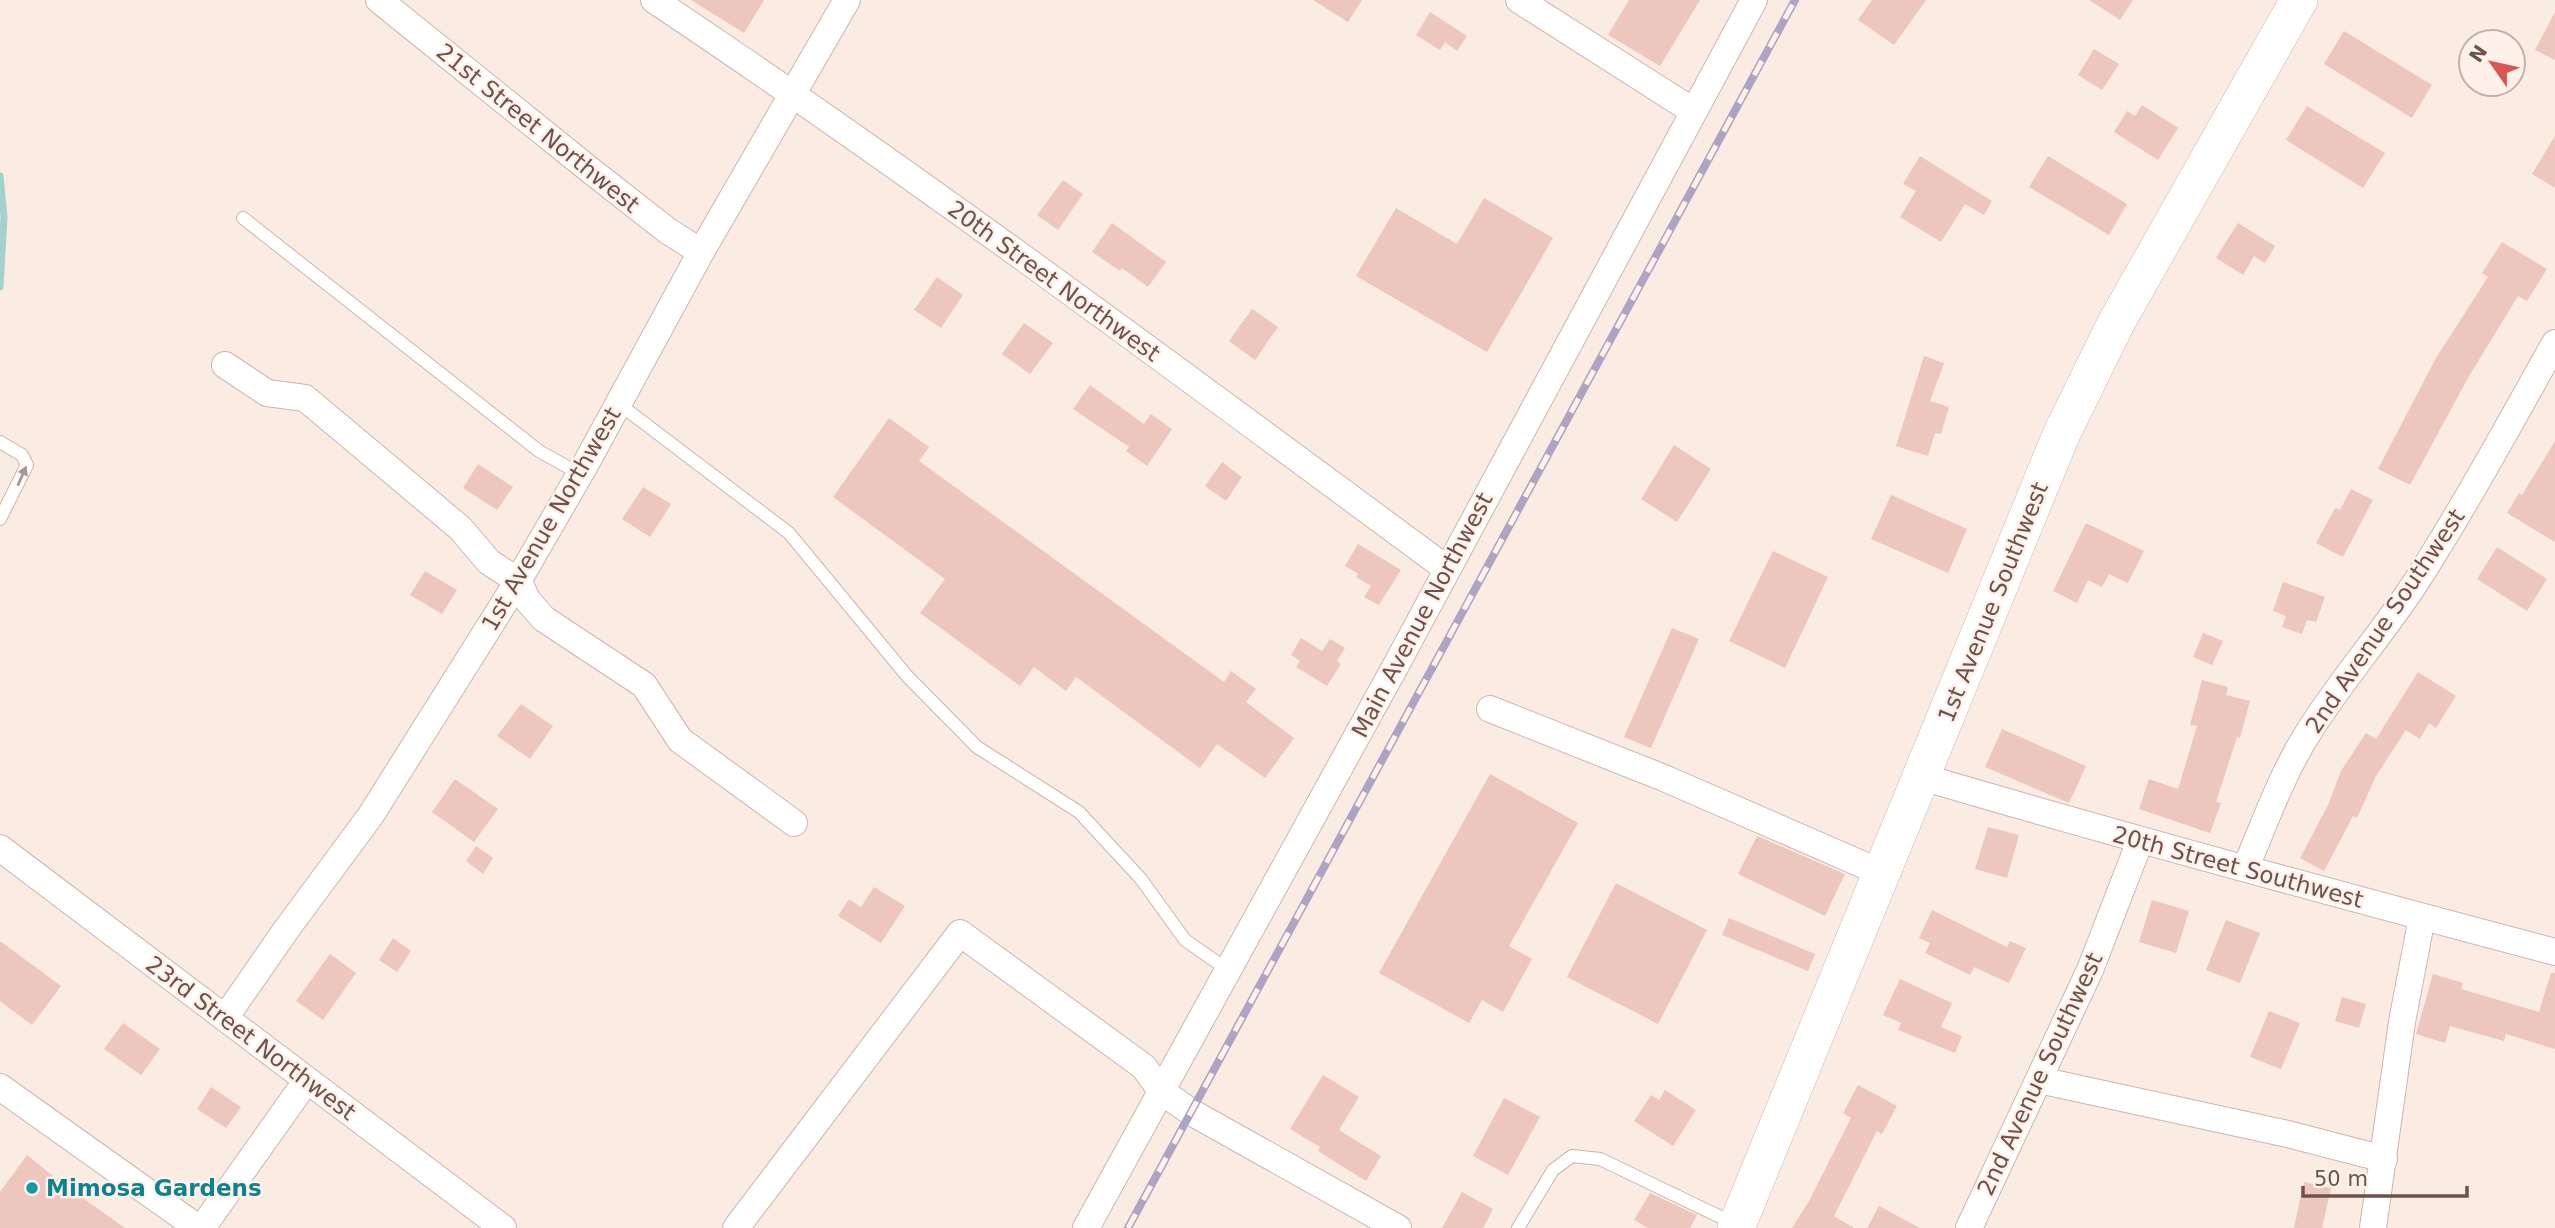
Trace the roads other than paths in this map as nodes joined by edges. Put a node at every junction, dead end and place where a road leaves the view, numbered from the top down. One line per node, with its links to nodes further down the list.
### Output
1 (379, 0): 10 (street, 21st Street Northwest)
2 (654, 0): 7 (street, 20th Street Northwest)
3 (847, 0): 7 (street, 1st Avenue Northwest)
4 (1519, 0): 8 (street)
5 (1754, 0): 8 (street, Main Avenue Northwest)
6 (2299, 0): 20 (main road, 1st Avenue Southwest)
7 (792, 92): 10 (street, 1st Avenue Northwest); 17 (street, 20th Street Northwest)
8 (1693, 111): 17 (street, Main Avenue Northwest)
9 (243, 218): 15 (lane)
10 (701, 251): 13 (street, 1st Avenue Northwest)
11 (2555, 343): 24 (street, 2nd Avenue Southwest)
12 (225, 365): 18 (street)
13 (619, 404): 15 (street, 1st Avenue Northwest); 28 (lane)
14 (0, 442): 16 (lane, one-way to 14)
15 (580, 474): 18 (street, 1st Avenue Northwest)
16 (0, 519)
17 (1447, 569): 28 (street, Main Avenue Northwest)
18 (518, 580): 21 (street); 29 (street, 1st Avenue Northwest)
19 (1490, 709): 25 (street)
20 (1922, 777): 22 (street, 20th Street Southwest); 25 (main road, 1st Avenue Southwest)
21 (794, 823)
22 (2140, 841): 24 (street, 20th Street Southwest); 31 (street, 2nd Avenue Southwest)
23 (0, 848): 29 (street, 23rd Street Northwest)
24 (2246, 867): 26 (street, 20th Street Southwest)
25 (1882, 873): 35 (main road, 1st Avenue Southwest)
26 (2422, 917): 27 (street, 20th Street Southwest); 34 (street)
27 (2555, 952)
28 (1228, 970): 33 (street, Main Avenue Northwest)
29 (225, 1018): 30 (street, 23rd Street Northwest)
30 (307, 1080): 36 (street); 37 (street, 23rd Street Northwest)
31 (2039, 1080): 34 (street); 42 (street, 2nd Avenue Southwest)
32 (0, 1087): 36 (street)
33 (1161, 1090): 38 (street); 39 (street, Main Avenue Northwest); 40 (street)
34 (2384, 1159): 43 (street)
35 (1737, 1226): 41 (lane)
36 (200, 1228)
37 (503, 1228)
38 (736, 1228)
39 (1086, 1228)
40 (1398, 1228)
41 (1518, 1228)
42 (1969, 1228)
43 (2373, 1228)

